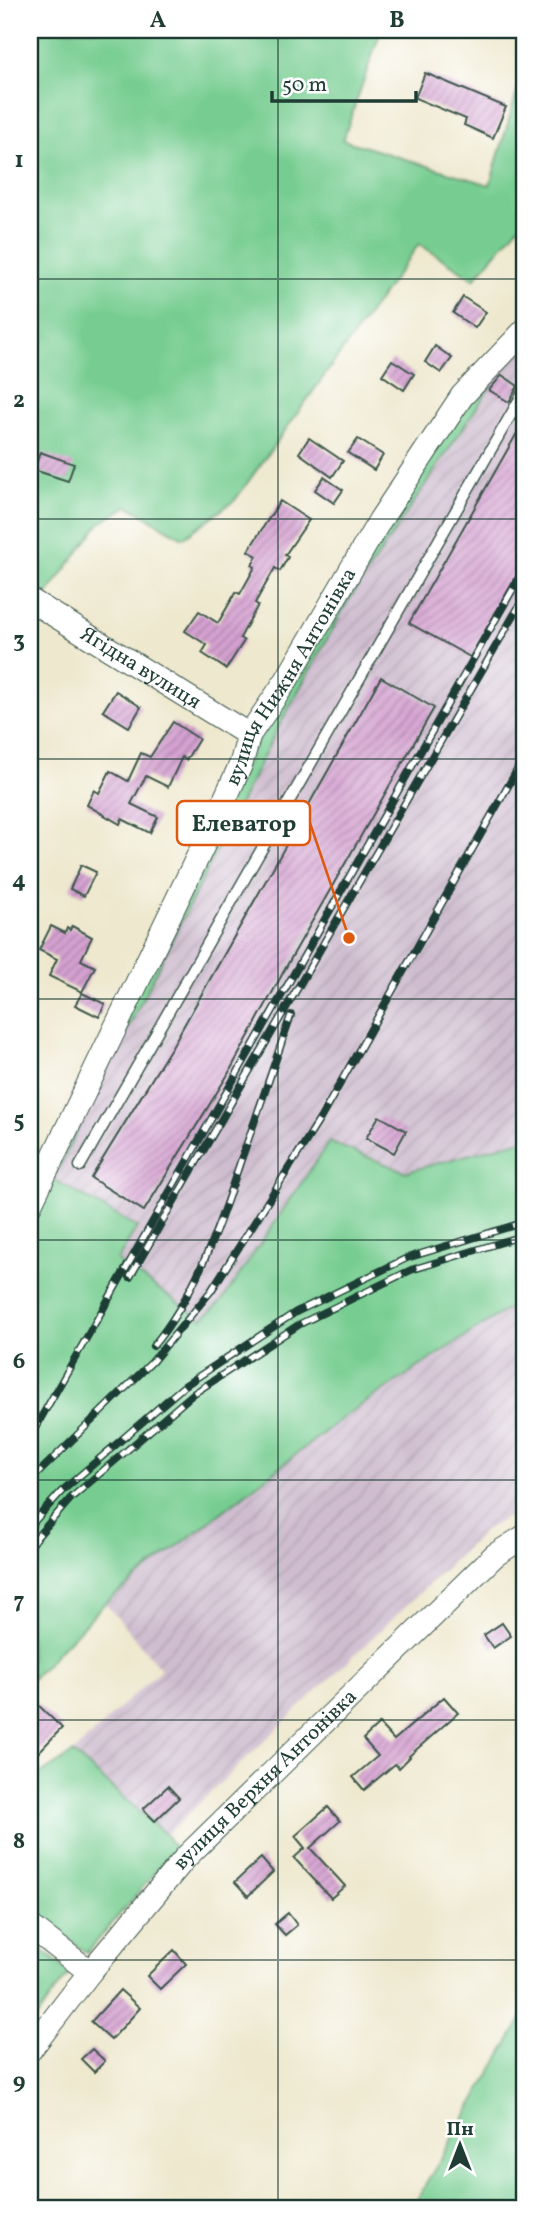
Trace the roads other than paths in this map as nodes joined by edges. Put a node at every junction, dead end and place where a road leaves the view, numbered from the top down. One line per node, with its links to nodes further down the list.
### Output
1 (525, 330): 4 (street, вулиця Нижня Антонівка)
2 (525, 390): 5 (lane)
3 (30, 600): 4 (street, Ягідна вулиця)
4 (249, 735): 6 (street, вулиця Нижня Антонівка)
5 (80, 1166)
6 (30, 1205)
7 (525, 1536): 9 (street, вулиця Верхня Антонівка)
8 (30, 1926): 9 (street)
9 (90, 1972): 10 (street, вулиця Верхня Антонівка)
10 (30, 2050)

